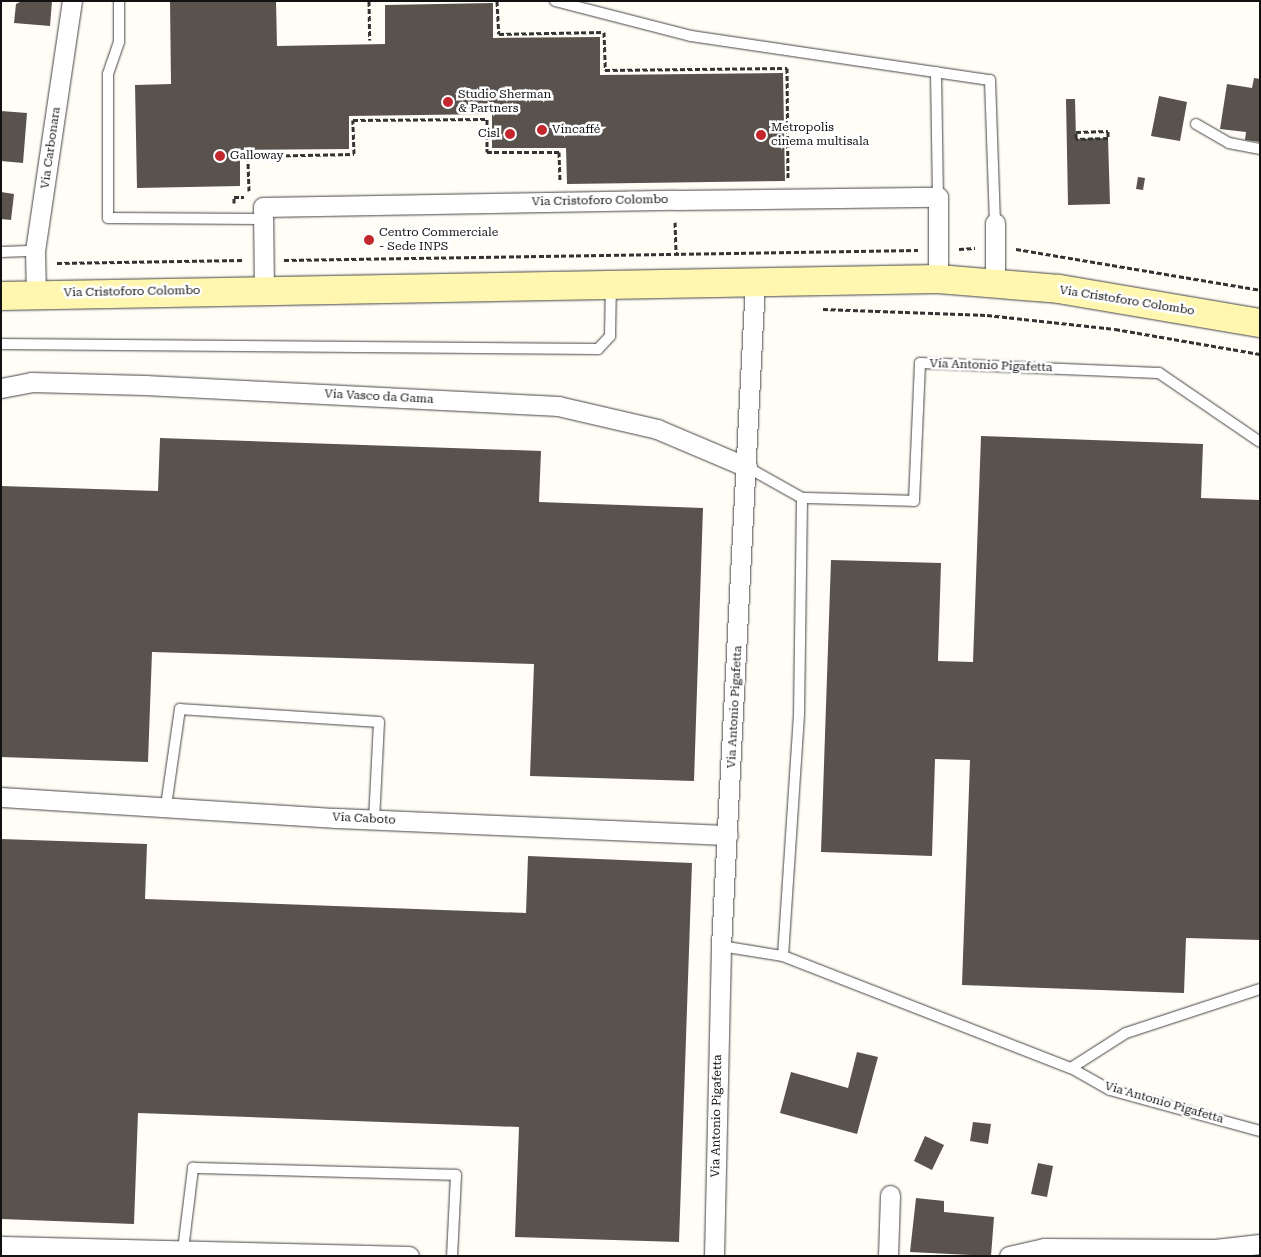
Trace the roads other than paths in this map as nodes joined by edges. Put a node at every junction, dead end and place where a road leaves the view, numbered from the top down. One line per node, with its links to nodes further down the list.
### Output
1 (72, 1): 11 (street, Via Carbonara)
2 (119, 1): 8 (lane)
3 (555, 1): 4 (lane)
4 (936, 72): 7 (lane); 9 (lane)
5 (1196, 124): 6 (lane)
6 (1260, 149)
7 (938, 197): 8 (street, Via Cristoforo Colombo); 12 (street)
8 (263, 219): 16 (street)
9 (995, 223): 14 (street)
10 (1, 252): 11 (lane)
11 (35, 258): 17 (street, Via Carbonara)
12 (938, 279): 13 (main road, Via Cristoforo Colombo); 14 (main road, Via Cristoforo Colombo)
13 (755, 281): 15 (main road, Via Cristoforo Colombo); 23 (street, Via Antonio Pigafetta)
14 (995, 281): 19 (main road, Via Cristoforo Colombo)
15 (611, 284): 16 (main road, Via Cristoforo Colombo); 20 (lane)
16 (264, 290): 17 (main road, Via Cristoforo Colombo)
17 (36, 294): 18 (main road, Via Cristoforo Colombo)
18 (1, 296)
19 (1260, 323)
20 (1, 344)
21 (1, 388): 23 (street, Via Vasco da Gama)
22 (1260, 442): 24 (lane, Via Antonio Pigafetta)
23 (748, 467): 24 (lane, Via Antonio Pigafetta); 28 (street, Via Antonio Pigafetta)
24 (802, 498): 30 (lane)
25 (1, 797): 26 (street, Via Caboto)
26 (166, 806): 27 (street, Via Caboto); 27 (lane)
27 (374, 820): 28 (street, Via Caboto)
28 (728, 834): 29 (street, Via Antonio Pigafetta)
29 (721, 946): 30 (lane, Via Antonio Pigafetta); 40 (street, Via Antonio Pigafetta)
30 (783, 956): 32 (lane, Via Antonio Pigafetta)
31 (1260, 989): 32 (lane)
32 (1071, 1068): 33 (lane, Via Antonio Pigafetta)
33 (1260, 1131)
34 (890, 1195): 41 (street)
35 (1260, 1244): 42 (street)
36 (1, 1246): 37 (street)
37 (183, 1250): 38 (street); 39 (lane)
38 (409, 1256)
39 (452, 1256)
40 (714, 1256)
41 (888, 1256)
42 (1009, 1256)

